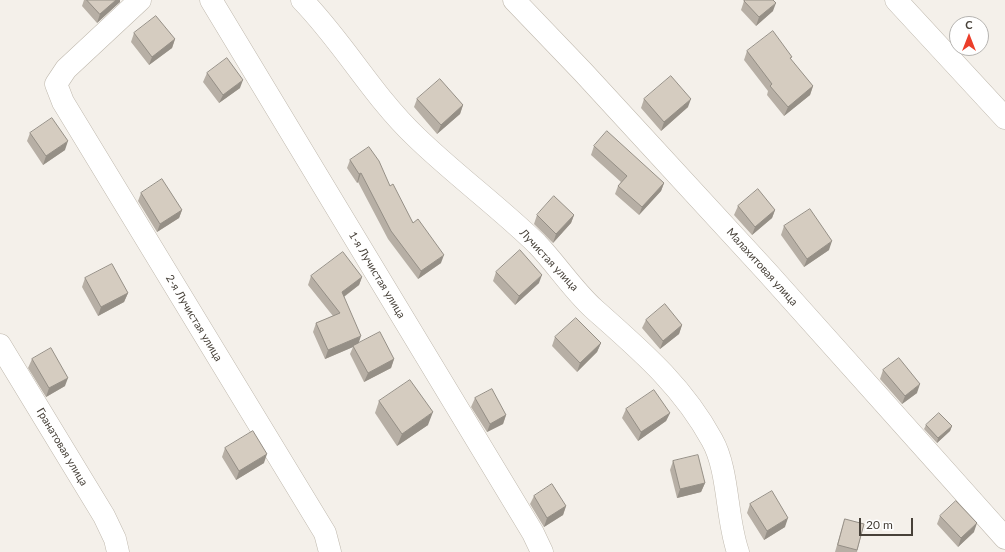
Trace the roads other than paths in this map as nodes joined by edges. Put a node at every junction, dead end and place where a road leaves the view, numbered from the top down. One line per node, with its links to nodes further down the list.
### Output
1 (140, 0): 10 (street, 2-я Лучистая улица)
2 (211, 0): 11 (street, 1-я Лучистая улица)
3 (302, 0): 12 (street, Лучистая улица)
4 (514, 0): 8 (street, Малахитовая улица)
5 (896, 0): 6 (street)
6 (1005, 118)
7 (0, 345): 9 (street, Гранатовая улица)
8 (1005, 538)
9 (118, 552)
10 (330, 552)
11 (542, 552)
12 (738, 552)

